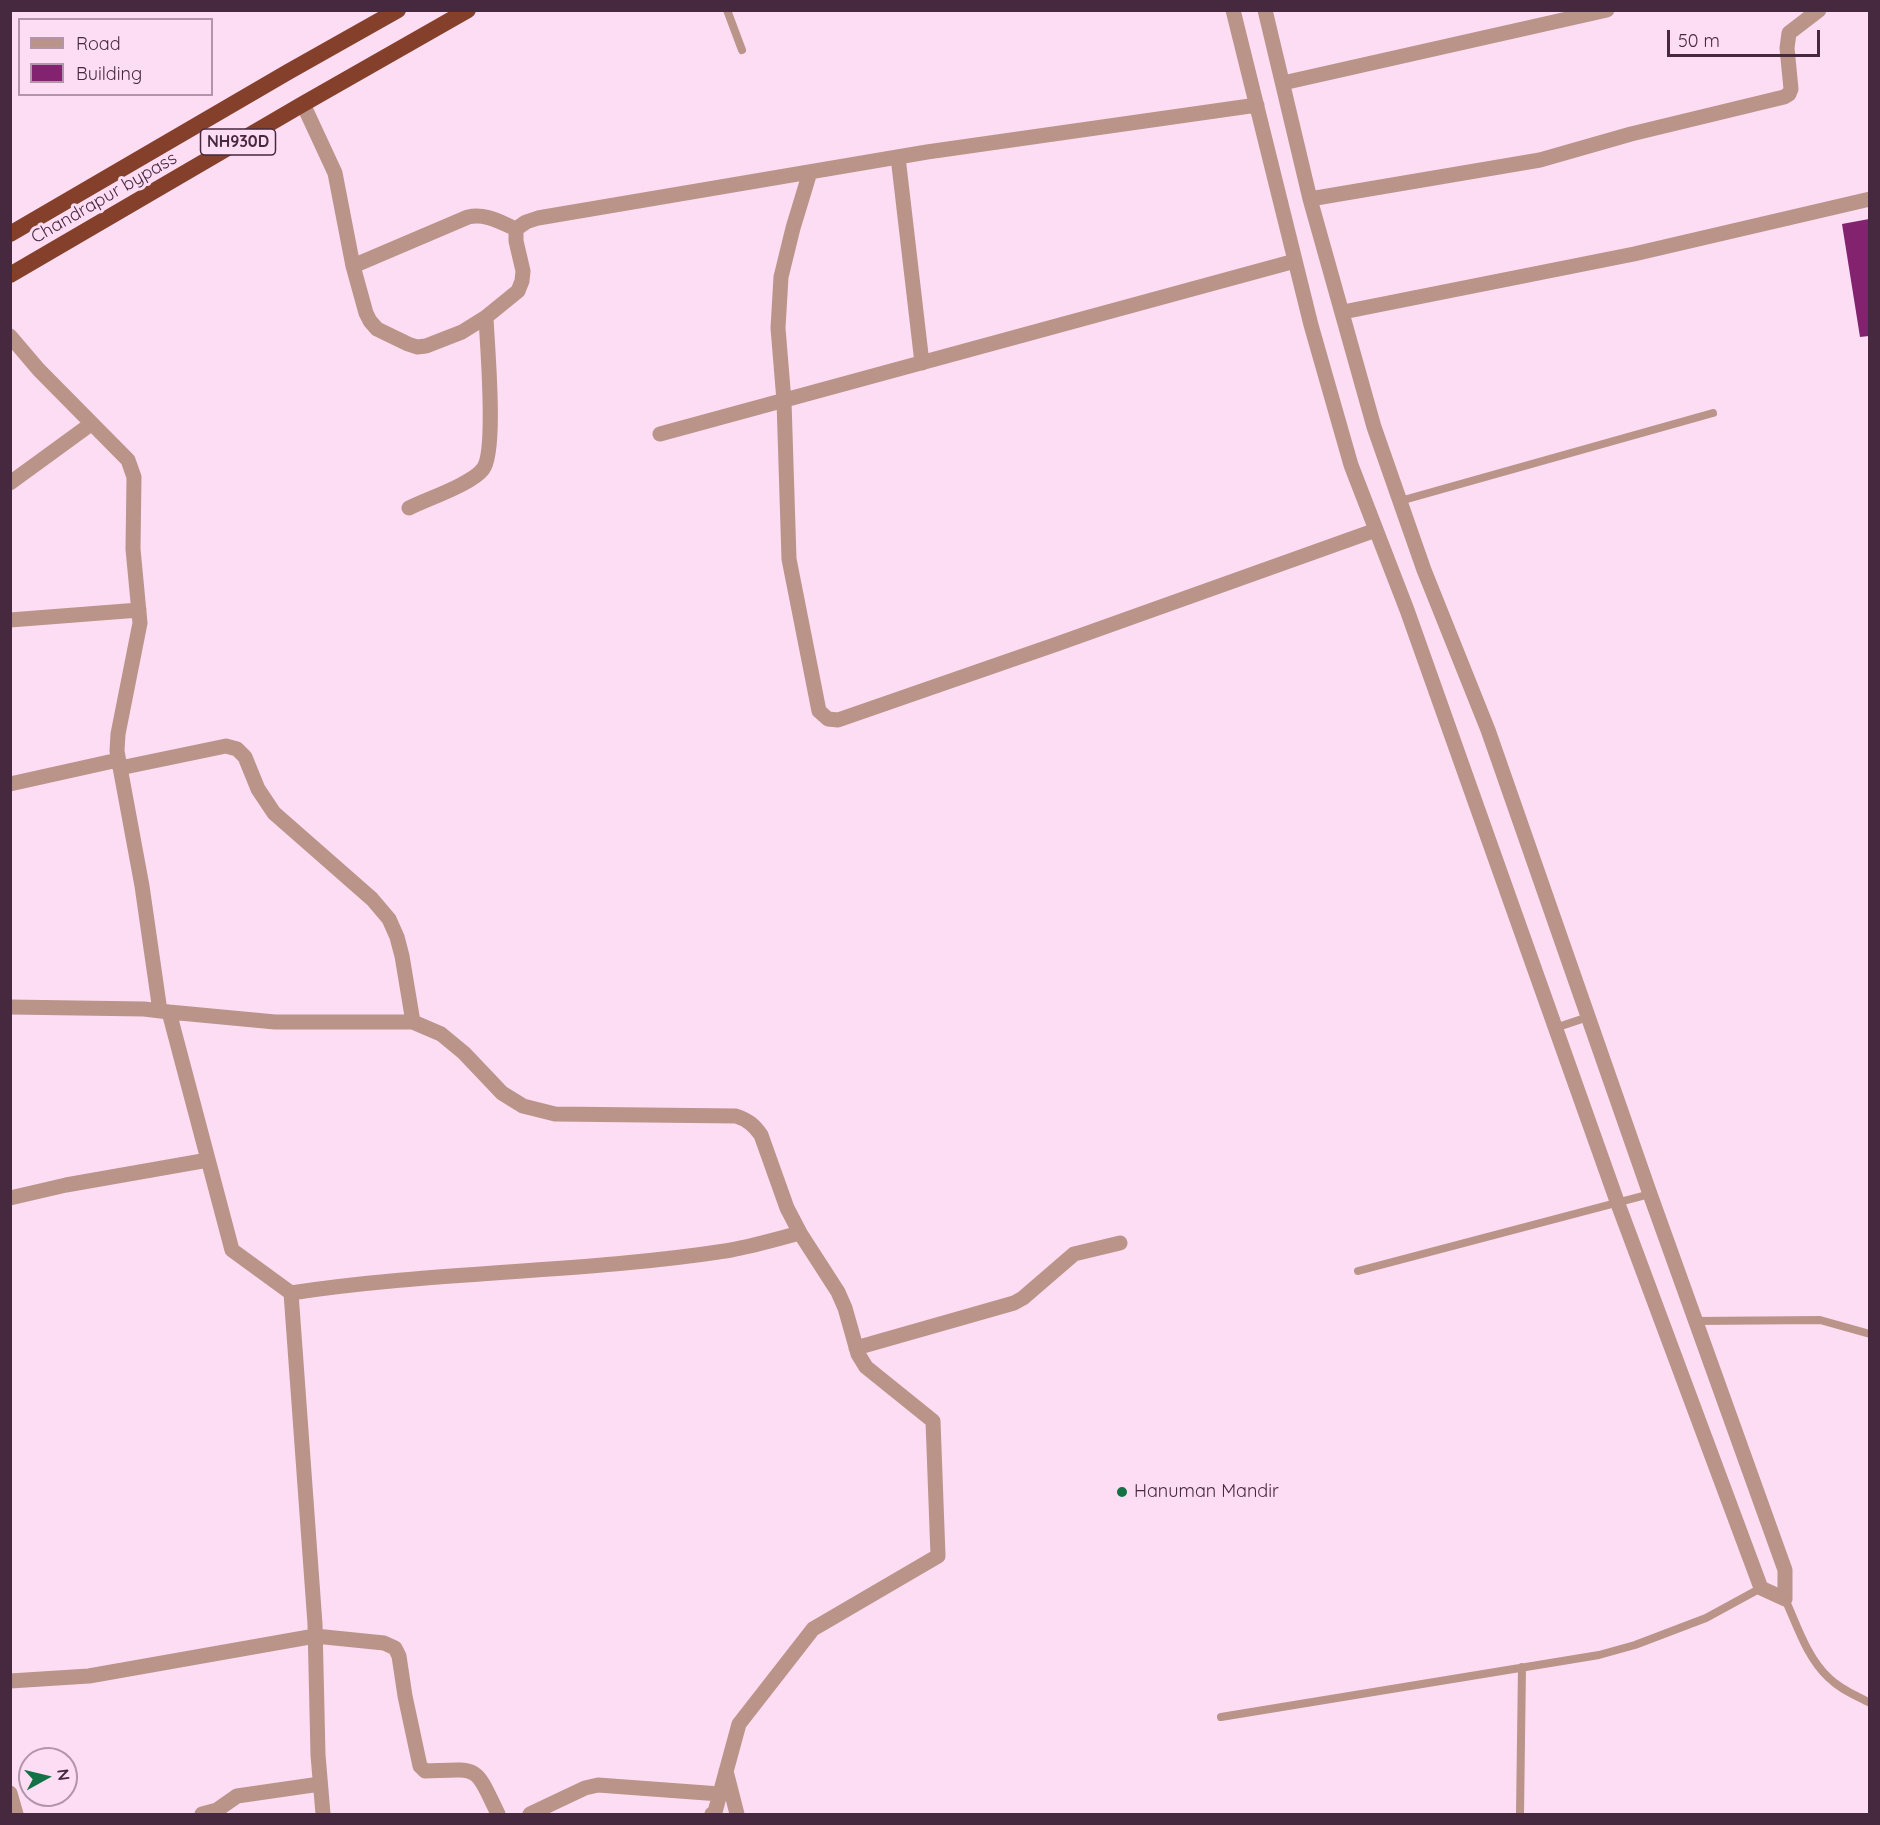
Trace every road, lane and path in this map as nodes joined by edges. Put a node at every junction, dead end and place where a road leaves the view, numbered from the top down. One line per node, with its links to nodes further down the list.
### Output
1 (398, 10): 18 (highway, Chandrapur bypass / NH930D)
2 (468, 10): 11 (highway, Chandrapur bypass / NH930D)
3 (727, 10): 9 (lane)
4 (1233, 10): 12 (street)
5 (1265, 10): 10 (street)
6 (1607, 10): 8 (street)
7 (1819, 10): 15 (street)
8 (1543, 17): 10 (street)
9 (742, 50)
10 (1283, 83): 15 (street)
11 (303, 104): 20 (street); 21 (highway, Chandrapur bypass / NH930D)
12 (1257, 105): 13 (street); 19 (street)
13 (898, 157): 14 (street); 25 (street)
14 (810, 172): 17 (street); 26 (street)
15 (1310, 199): 22 (street)
16 (1869, 199): 22 (street)
17 (516, 229): 20 (street); 23 (street)
18 (10, 234)
19 (1296, 261): 25 (street); 33 (street)
20 (353, 266): 23 (street)
21 (10, 275)
22 (1342, 312): 31 (street)
23 (486, 317): 32 (street)
24 (10, 336): 28 (street)
25 (922, 363): 26 (street)
26 (784, 401): 29 (street); 33 (street)
27 (1713, 413): 31 (lane)
28 (91, 424): 30 (street); 34 (street)
29 (660, 434)
30 (10, 483)
31 (1400, 501): 40 (street)
32 (409, 508)
33 (1376, 530): 42 (street)
34 (139, 610): 35 (street); 36 (street)
35 (10, 620)
36 (119, 764): 37 (street); 39 (street); 41 (street)
37 (10, 784)
38 (10, 1007): 39 (street)
39 (164, 1012): 41 (street); 43 (street)
40 (1588, 1017): 42 (lane); 44 (street)
41 (413, 1022): 47 (street)
42 (1555, 1028): 46 (street)
43 (208, 1160): 45 (street); 50 (street)
44 (1650, 1194): 46 (lane); 51 (street)
45 (10, 1198)
46 (1618, 1204): 49 (lane); 54 (street)
47 (800, 1233): 50 (street); 53 (street)
48 (1120, 1243): 53 (street)
49 (1358, 1272)
50 (291, 1293): 56 (street)
51 (1695, 1321): 52 (lane); 55 (street)
52 (1869, 1334)
53 (856, 1347): 61 (street)
54 (1761, 1588): 55 (street); 57 (lane)
55 (1785, 1599): 59 (lane)
56 (315, 1636): 58 (street); 62 (street); 68 (street)
57 (1522, 1667): 60 (lane); 72 (lane)
58 (10, 1681)
59 (1869, 1703)
60 (1221, 1717)
61 (726, 1771): 64 (street); 71 (street)
62 (321, 1784): 66 (street); 67 (street)
63 (10, 1793): 65 (street)
64 (720, 1794): 69 (street); 70 (street)
65 (16, 1815)
66 (202, 1815)
67 (323, 1815)
68 (498, 1815)
69 (530, 1815)
70 (712, 1815)
71 (737, 1815)
72 (1520, 1815)

